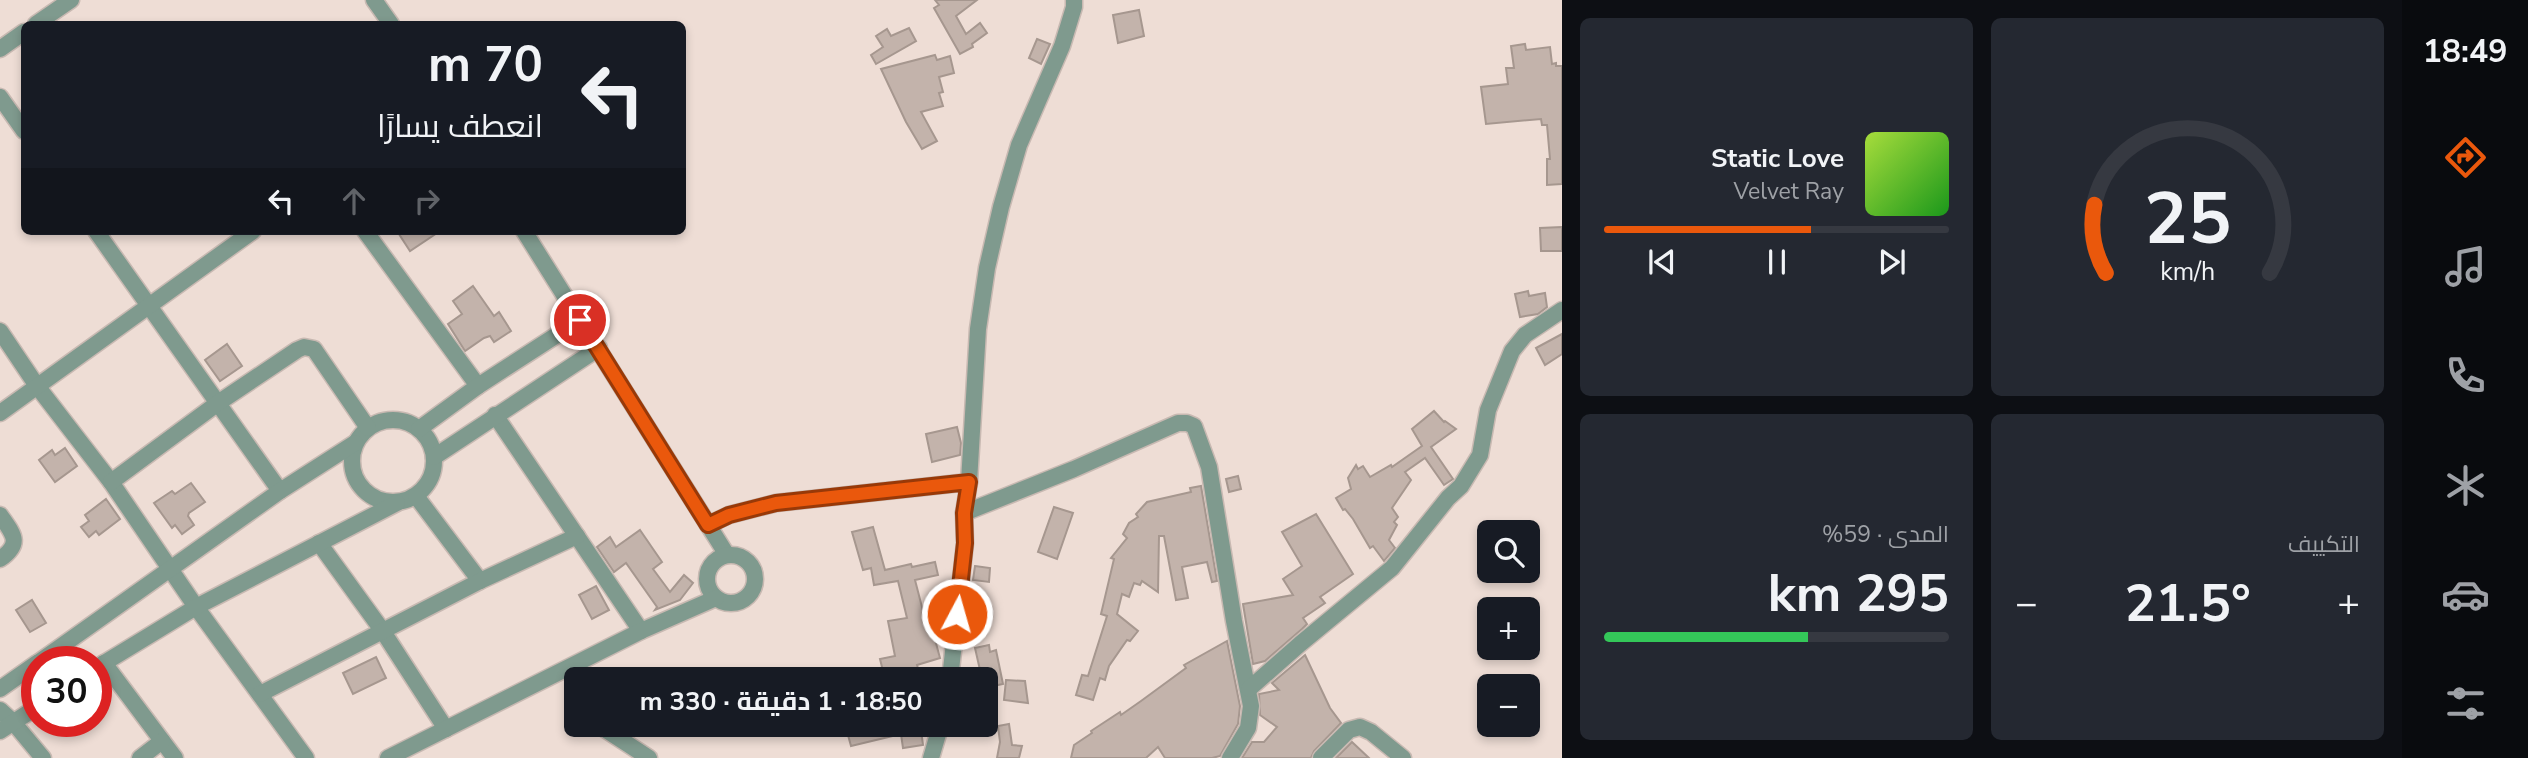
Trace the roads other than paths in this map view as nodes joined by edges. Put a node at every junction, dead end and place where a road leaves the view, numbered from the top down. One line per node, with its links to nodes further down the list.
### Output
1 (71, 0): 4 (street)
2 (374, 0): 5 (street)
3 (1074, 0): 29 (street)
4 (40, 21)
5 (389, 21)
6 (21, 34): 7 (street)
7 (0, 49)
8 (0, 97): 9 (street)
9 (21, 127)
10 (99, 235): 14 (street)
11 (247, 235): 14 (street)
12 (368, 235): 20 (street)
13 (527, 235): 16 (street)
14 (148, 305): 19 (street); 21 (street)
15 (1562, 310): 52 (street)
16 (580, 320): 18 (street); 20 (street)
17 (0, 331): 19 (street)
18 (599, 348): 23 (street); 35 (street)
19 (37, 386): 22 (street); 28 (street)
20 (478, 386): 25 (street)
21 (218, 403): 24 (street); 28 (street); 30 (street)
22 (0, 413)
23 (495, 415): 27 (street); 36 (street)
24 (368, 428): 25 (street); 26 (street)
25 (419, 429): 27 (street)
26 (355, 443): 30 (street); 32 (street)
27 (434, 457): 31 (street)
28 (111, 482): 40 (street)
29 (969, 482): 33 (street); 35 (street)
30 (281, 491): 40 (street)
31 (416, 496): 32 (street); 41 (street)
32 (397, 503): 37 (street)
33 (964, 513): 48 (street); 52 (street)
34 (0, 515): 39 (street)
35 (708, 525): 38 (street)
36 (577, 536): 41 (street); 45 (street)
37 (319, 543): 43 (street); 44 (street)
38 (727, 555): 42 (street); 42 (street)
39 (0, 559)
40 (170, 568): 43 (street); 46 (street)
41 (480, 581): 44 (street)
42 (716, 598): 45 (street)
43 (196, 607): 47 (street); 53 (street)
44 (382, 630): 53 (street); 56 (street)
45 (641, 631): 56 (street)
46 (60, 646)
47 (112, 658)
48 (951, 667)
49 (21, 674): 51 (street)
50 (112, 680): 59 (street)
51 (0, 689)
52 (1249, 689): 67 (street)
53 (260, 694): 63 (street)
54 (0, 710): 55 (street)
55 (7, 727): 60 (street)
56 (446, 729): 64 (street)
57 (617, 737): 65 (street)
58 (937, 737): 66 (street)
59 (162, 741): 61 (street); 62 (street)
60 (43, 758)
61 (140, 758)
62 (175, 758)
63 (306, 758)
64 (388, 758)
65 (649, 758)
66 (931, 758)
67 (1230, 758)
68 (1321, 758): 69 (street)
69 (1403, 758)

